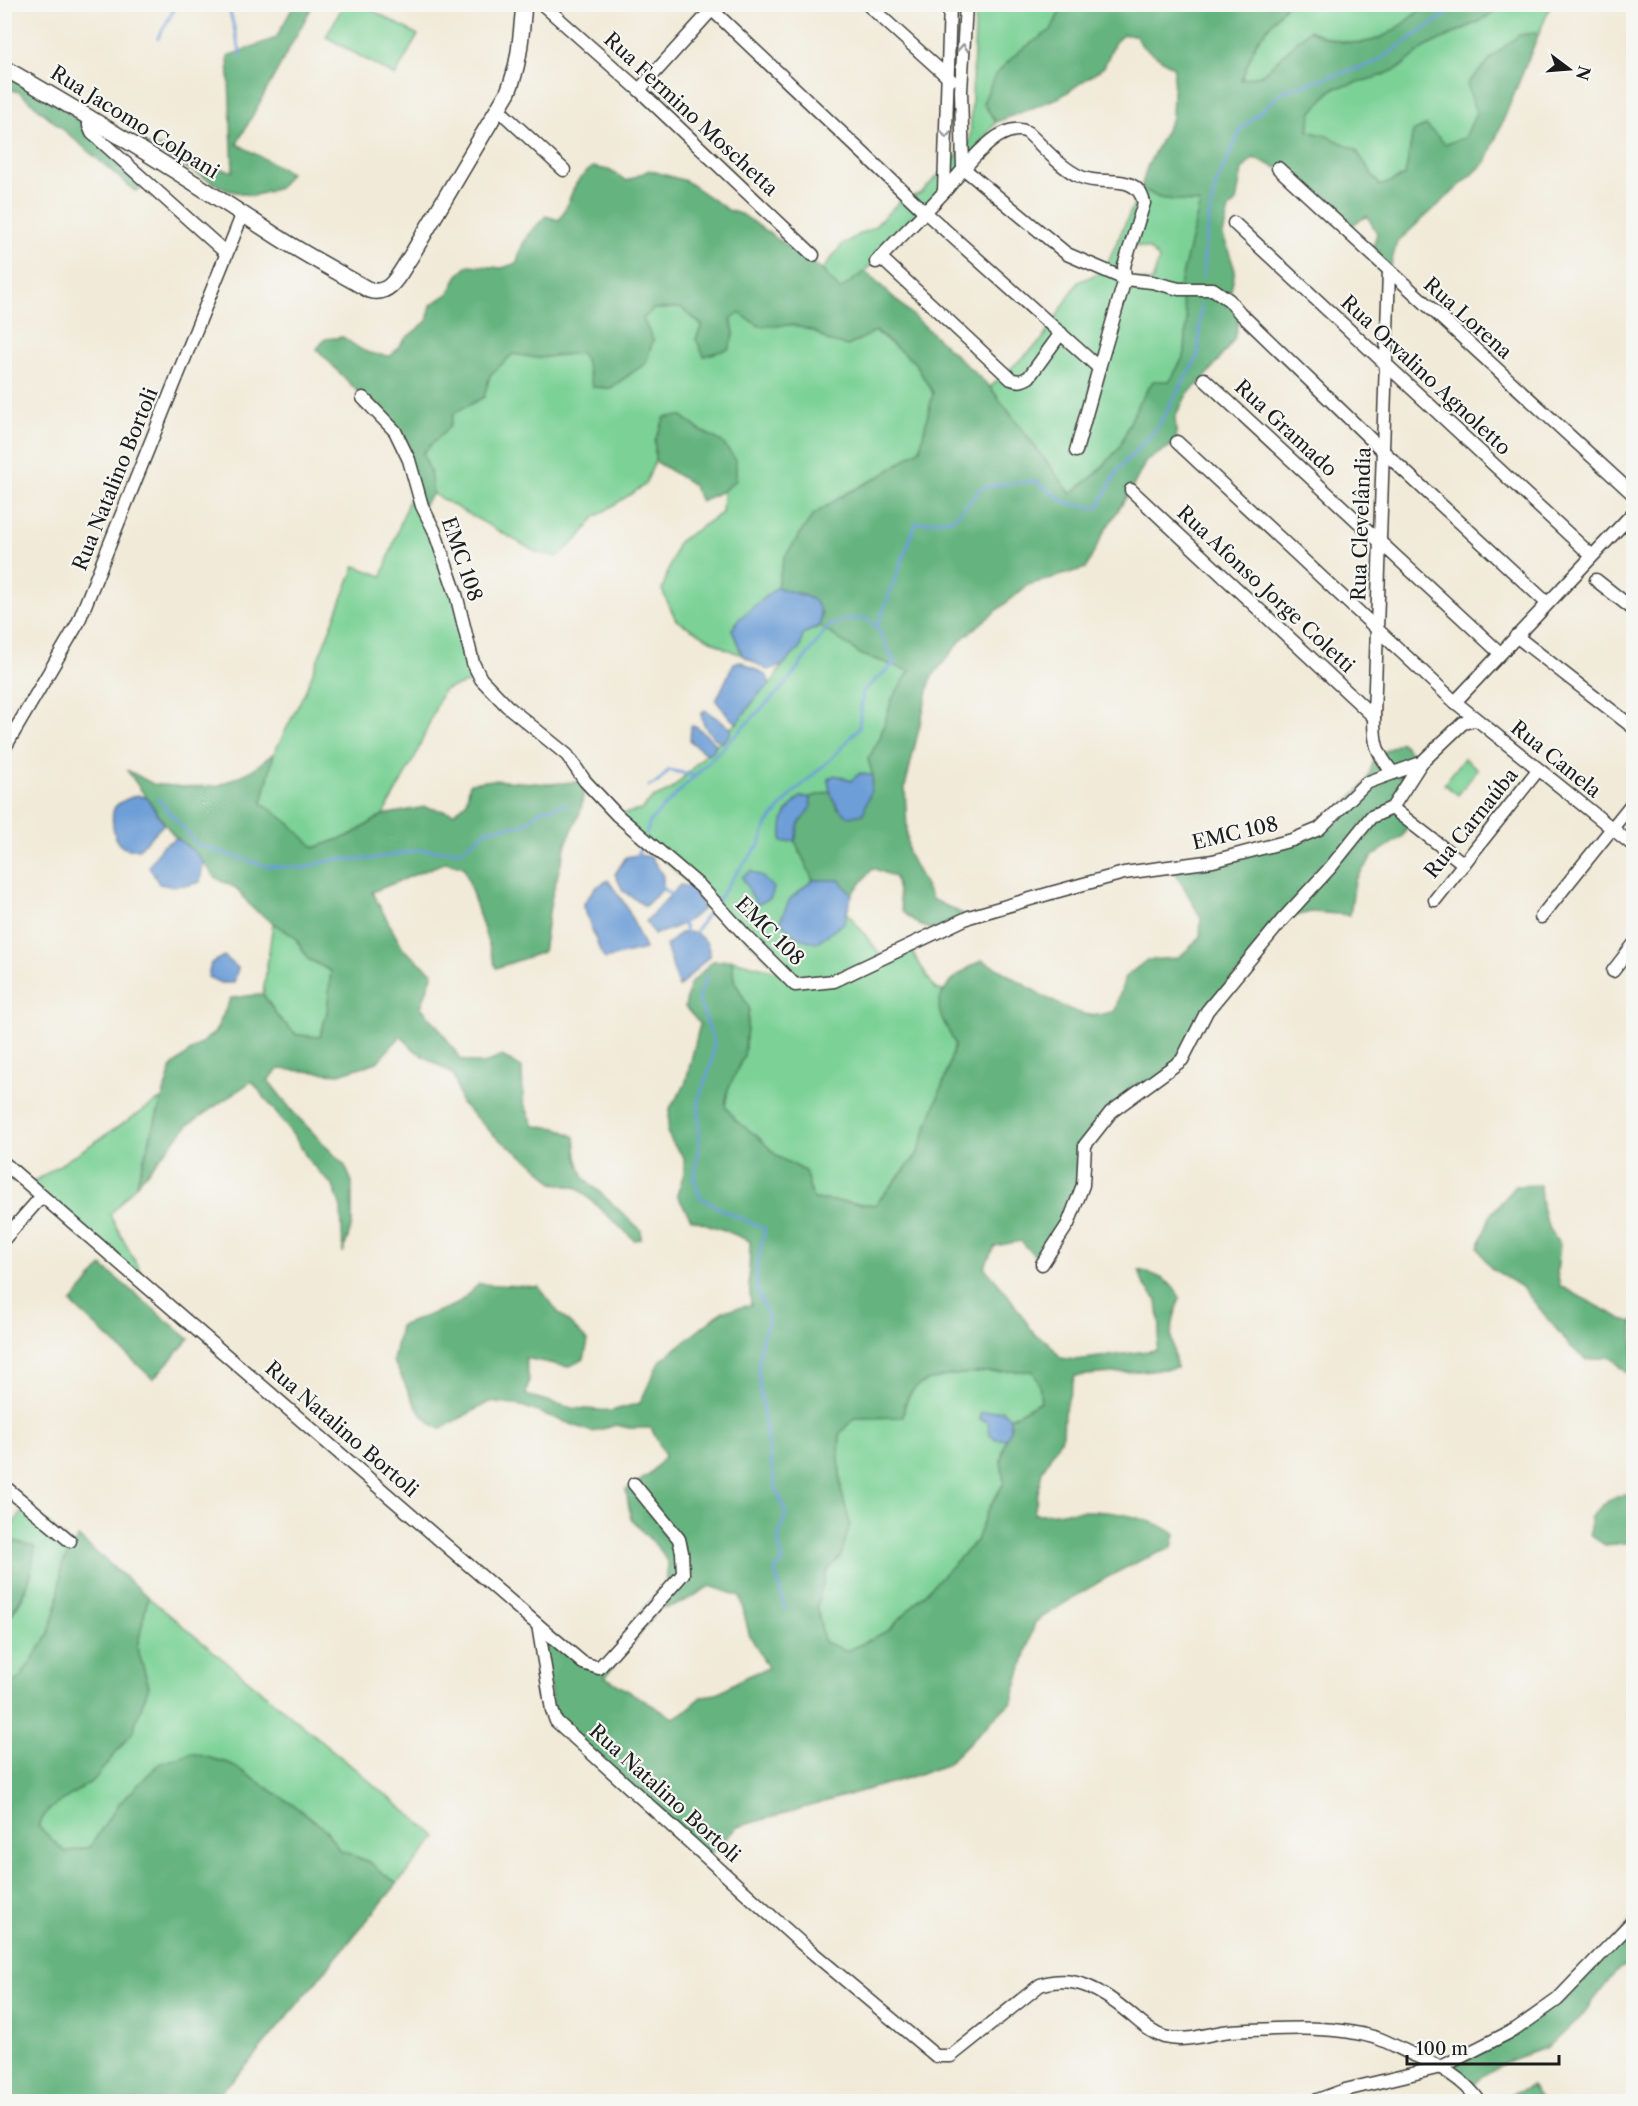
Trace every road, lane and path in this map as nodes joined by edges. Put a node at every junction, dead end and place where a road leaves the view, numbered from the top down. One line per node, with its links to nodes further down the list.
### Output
1 (524, 4): 11 (street)
2 (542, 4): 9 (street, Rua Fermino Moschetta)
3 (867, 4): 8 (street)
4 (950, 4): 8 (street)
5 (966, 4): 10 (street, one-way to 5)
6 (712, 6): 9 (street); 17 (street)
7 (4, 68): 12 (street, Rua Jacomo Colpani)
8 (948, 78): 10 (street); 16 (street, one-way to 16)
9 (639, 90): 21 (street, Rua Fermino Moschetta)
10 (961, 91): 13 (street)
11 (498, 109): 15 (street); 18 (street, Rua Jacomo Colpani)
12 (92, 118): 18 (street, Rua Jacomo Colpani); 20 (street)
13 (963, 168): 16 (street); 23 (street); 23 (street)
14 (1278, 168): 22 (street, Rua Lorena)
15 (564, 170)
16 (944, 191): 17 (street)
17 (925, 212): 24 (street); 24 (street)
18 (243, 213): 20 (street, Rua Natalino Bortoli)
19 (1234, 223): 25 (street, Rua Orvalino Agnoletto)
20 (226, 253): 47 (street, Rua Natalino Bortoli)
21 (813, 255)
22 (1389, 271): 25 (street, Rua Clevelândia); 33 (street, Rua Lorena)
23 (1125, 279): 26 (street); 31 (street)
24 (1061, 333): 26 (street)
25 (1387, 365): 31 (street, Rua Clevelândia); 36 (street, Rua Orvalino Agnoletto)
26 (1099, 368): 30 (street)
27 (1204, 379): 35 (street, Rua Gramado)
28 (363, 398): 50 (street, EMC 108)
29 (1177, 442): 40 (street, Rua Canela)
30 (1076, 451)
31 (1384, 452): 35 (street, Rua Clevelândia); 38 (street)
32 (1131, 490): 44 (street, Rua Afonso Jorge Coletti)
33 (1634, 495)
34 (1634, 512): 36 (street)
35 (1380, 542): 40 (street, Rua Clevelândia); 42 (street, Rua Gramado)
36 (1592, 555): 38 (street)
37 (1596, 580): 39 (street)
38 (1547, 603): 41 (street)
39 (1634, 610)
40 (1377, 628): 43 (street, Rua Canela); 44 (street, Rua Clevelândia)
41 (1516, 636): 42 (street); 46 (street)
42 (1500, 652): 43 (street)
43 (1455, 702): 45 (street, Rua Canela)
44 (1374, 717): 50 (street, Rua Clevelândia)
45 (1476, 720): 48 (street); 49 (street, Rua Canela)
46 (1634, 729)
47 (4, 749)
48 (1421, 763): 50 (street, EMC 108); 52 (street)
49 (1538, 770): 53 (street, Rua Canela); 55 (street, Rua Carnaúba)
50 (1394, 773)
51 (1634, 801): 53 (street)
52 (1392, 808): 55 (street); 63 (street)
53 (1612, 829): 54 (street, Rua Canela); 57 (street)
54 (1634, 846)
55 (1464, 864): 56 (street, Rua Carnaúba)
56 (1435, 900)
57 (1541, 917)
58 (1634, 944): 59 (street)
59 (1613, 971)
60 (4, 1163): 61 (street, Rua Natalino Bortoli)
61 (42, 1196): 62 (street); 67 (street, Rua Natalino Bortoli)
62 (4, 1239)
63 (1042, 1264)
64 (634, 1484): 67 (street)
65 (4, 1486): 66 (street)
66 (70, 1541)
67 (538, 1625): 69 (street, Rua Natalino Bortoli)
68 (1634, 1920): 69 (street)
69 (1441, 2067): 70 (street); 71 (street, Rua Natalino Bortoli)
70 (1312, 2102)
71 (1480, 2102)

